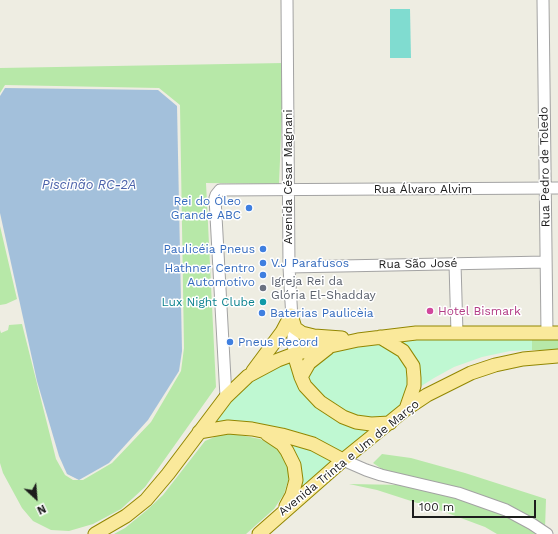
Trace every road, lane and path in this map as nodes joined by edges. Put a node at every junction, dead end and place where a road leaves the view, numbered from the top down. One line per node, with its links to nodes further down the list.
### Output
1 (287, 0): 5 (street, Avenida César Magnani)
2 (543, 0): 3 (street, Rua Pedro de Toledo)
3 (545, 188): 4 (street, Rua Álvaro Alvim); 5 (street, Rua Álvaro Alvim); 6 (street, Rua Pedro de Toledo)
4 (558, 188)
5 (288, 191): 8 (street, Avenida César Magnani); 19 (street, Rua Álvaro Alvim)
6 (546, 262): 7 (street, Rua São José); 11 (street, Rua Pedro de Toledo)
7 (455, 264): 8 (street, Rua São José); 10 (street)
8 (289, 267): 9 (street, Avenida César Magnani)
9 (291, 315): 13 (main road); 15 (street, Avenida César Magnani); 17 (main road)
10 (457, 333): 11 (main road); 12 (main road)
11 (552, 333)
12 (380, 337): 13 (main road); 20 (main road)
13 (358, 340): 14 (main road)
14 (333, 345): 15 (main road); 18 (main road)
15 (294, 354): 17 (main road); 18 (main road)
16 (558, 356): 20 (main road, Avenida Trinta e Um de Março)
17 (248, 376): 19 (main road)
18 (301, 377): 21 (main road)
19 (226, 397): 22 (main road)
20 (406, 409): 21 (main road, Avenida Trinta e Um de Março)
21 (390, 422): 24 (main road, Avenida Trinta e Um de Março)
22 (199, 432): 23 (main road); 26 (main road)
23 (263, 432): 24 (main road); 25 (main road)
24 (343, 460): 25 (main road, Avenida Trinta e Um de Março); 28 (street)
25 (282, 513): 27 (main road, Avenida Trinta e Um de Março)
26 (96, 534)
27 (258, 534)
28 (547, 534)

